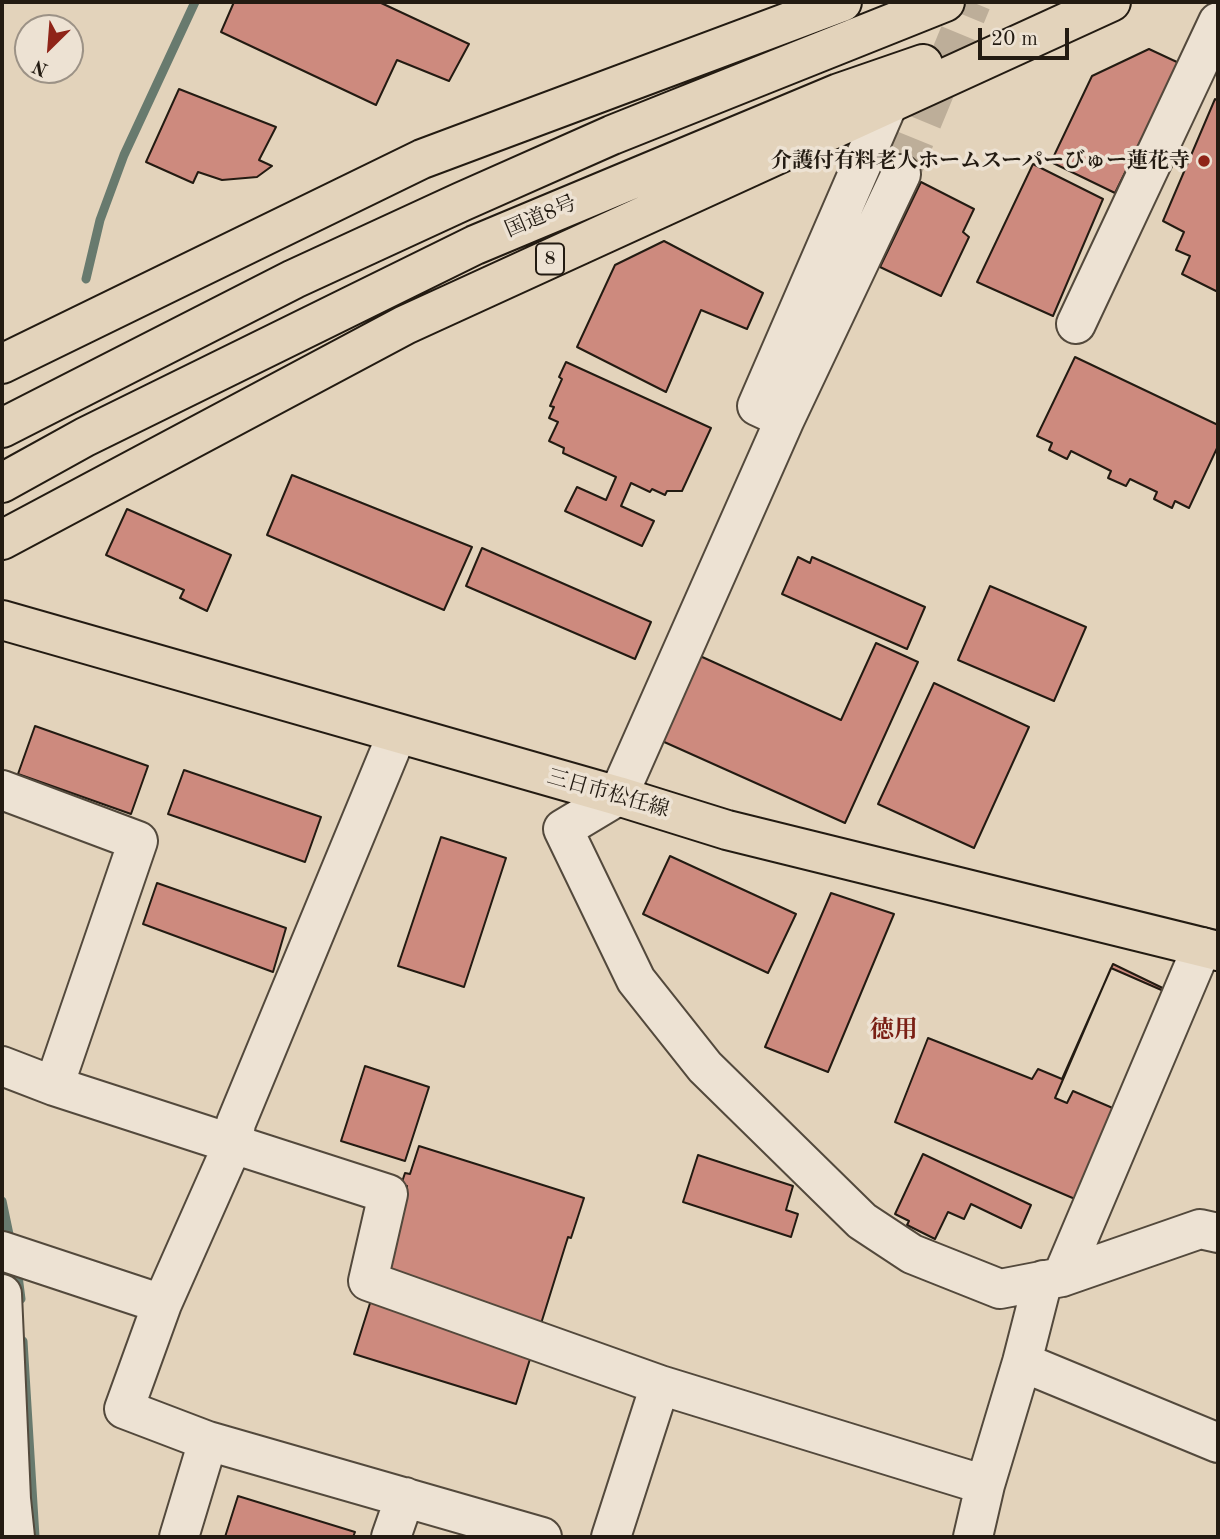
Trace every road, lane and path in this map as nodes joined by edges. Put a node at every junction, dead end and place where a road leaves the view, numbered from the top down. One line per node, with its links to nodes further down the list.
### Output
1 (842, 2): 9 (main road)
2 (945, 2): 11 (main road)
3 (1103, 2): 12 (main road, 国道8号 / 8)
4 (1111, 2): 6 (main road, 8)
5 (1218, 22): 8 (street)
6 (888, 104): 10 (street); 13 (main road, 8)
7 (901, 174): 10 (street)
8 (1076, 324)
9 (2, 364)
10 (785, 419): 17 (street)
11 (2, 428)
12 (2, 483)
13 (2, 540)
14 (2, 620): 15 (main road, 三日市松任線)
15 (397, 734): 17 (main road, 三日市松任線); 21 (street)
16 (2, 790): 20 (street)
17 (618, 796): 18 (main road, 三日市松任線); 24 (street)
18 (1210, 949): 24 (street)
19 (2, 1066): 20 (street)
20 (54, 1086): 21 (street)
21 (233, 1144): 26 (street); 28 (street)
22 (1218, 1233): 24 (street)
23 (14, 1255): 26 (street)
24 (1053, 1278): 27 (street)
25 (2, 1294): 34 (street)
26 (162, 1304): 29 (street)
27 (1022, 1362): 30 (street); 31 (street)
28 (660, 1385): 31 (street); 38 (street)
29 (208, 1441): 32 (street); 35 (street)
30 (1218, 1443)
31 (985, 1485): 33 (street)
32 (405, 1497): 36 (street); 37 (street)
33 (976, 1536)
34 (15, 1537)
35 (179, 1537)
36 (391, 1537)
37 (542, 1537)
38 (611, 1537)

